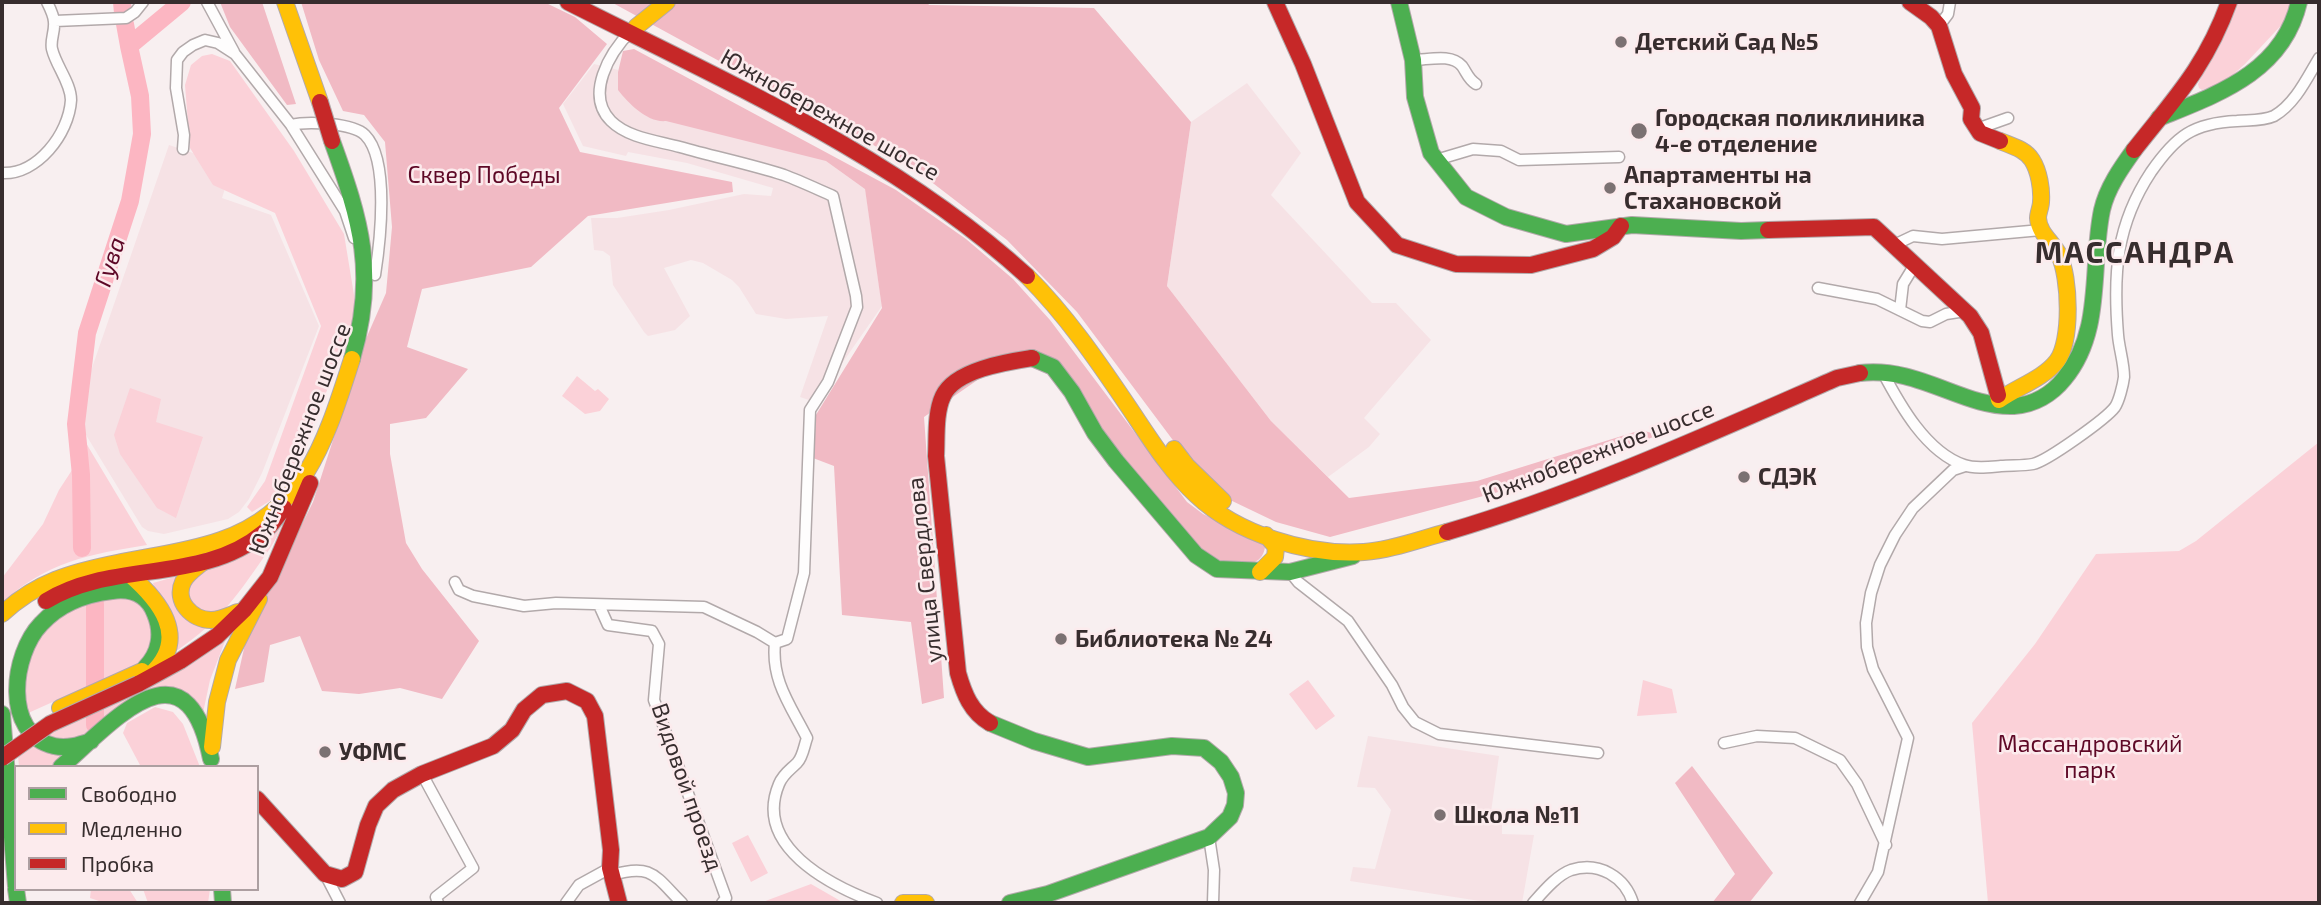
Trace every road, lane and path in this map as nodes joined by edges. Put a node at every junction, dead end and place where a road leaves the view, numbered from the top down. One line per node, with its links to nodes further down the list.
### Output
1 (47, 2): 16 (street)
2 (143, 2): 16 (street)
3 (207, 2): 19 (street)
4 (285, 2): 23 (main road, Южнобережное шоссе)
5 (294, 2): 23 (main road, Южнобережное шоссе)
6 (568, 2): 18 (main road, Южнобережное шоссе)
7 (589, 2): 18 (main road, Южнобережное шоссе)
8 (667, 2): 18 (main road)
9 (1275, 2): 33 (main road)
10 (1399, 2): 21 (main road)
11 (1910, 2): 17 (main road)
12 (1950, 2): 17 (street)
13 (2222, 2): 43 (main road, Южнобережное шоссе)
14 (2229, 2): 25 (main road, Южнобережное шоссе)
15 (2299, 2): 25 (main road)
16 (55, 21): 32 (street)
17 (1939, 26): 27 (main road)
18 (629, 33): 46 (main road, Южнобережное шоссе); 47 (main road, Южнобережное шоссе); 59 (street)
19 (235, 54): 26 (street); 29 (street)
20 (2319, 58): 44 (street)
21 (1413, 61): 22 (street); 31 (main road)
22 (1476, 84)
23 (324, 102): 28 (main road, Южнобережное шоссе)
24 (2008, 118): 27 (street)
25 (2157, 119): 42 (main road, Южнобережное шоссе)
26 (291, 125): 37 (street); 39 (street)
27 (1977, 129): 34 (main road)
28 (336, 139): 37 (main road, Южнобережное шоссе); 39 (main road, Южнобережное шоссе)
29 (183, 149)
30 (1619, 157): 31 (street)
31 (1436, 160): 33 (main road)
32 (2, 173)
33 (1621, 226): 35 (main road)
34 (2041, 230): 35 (street); 43 (main road)
35 (1894, 245): 36 (main road)
36 (1914, 266): 40 (street); 41 (main road)
37 (374, 275): 53 (main road, Южнобережное шоссе)
38 (1818, 288): 40 (street)
39 (365, 294): 45 (main road, Южнобережное шоссе)
40 (1900, 310): 41 (street)
41 (1965, 311): 43 (main road)
42 (1882, 371): 44 (street); 48 (main road, Южнобережное шоссе)
43 (1999, 400): 47 (main road, Южнобережное шоссе)
44 (1965, 466): 73 (street)
45 (291, 496): 49 (main road); 57 (main road, Южнобережное шоссе)
46 (1266, 535): 47 (main road, Южнобережное шоссе); 50 (main road)
47 (1308, 543): 48 (main road, Южнобережное шоссе); 51 (main road)
48 (1366, 552): 51 (main road, улица Свердлова)
49 (203, 562): 52 (main road); 56 (main road)
50 (1260, 572): 51 (main road, улица Свердлова); 71 (main road, улица Свердлова)
51 (1290, 572): 65 (street)
52 (129, 574): 58 (main road); 60 (main road)
53 (270, 577): 56 (main road, Южнобережное шоссе); 67 (main road)
54 (455, 582): 55 (street)
55 (599, 605): 59 (street); 81 (street, Видовой проезд)
56 (244, 610): 60 (main road, Южнобережное шоссе)
57 (2, 614)
58 (24, 618)
59 (775, 643): 82 (street)
60 (139, 677): 62 (main road); 64 (main road); 66 (main road, Южнобережное шоссе, bridge)
61 (2, 713): 72 (main road)
62 (90, 741): 67 (main road); 68 (main road)
63 (1724, 743): 73 (street)
64 (2, 745)
65 (1598, 753)
66 (2, 758)
67 (212, 763)
68 (63, 765)
69 (422, 774): 74 (main road); 75 (main road); 77 (street)
70 (259, 801): 75 (main road)
71 (1209, 837): 85 (main road, улица Свердлова); 86 (street)
72 (14, 842)
73 (1886, 845): 89 (street)
74 (611, 871): 78 (street); 79 (main road); 80 (street)
75 (325, 874): 76 (street)
76 (340, 903)
77 (438, 903)
78 (566, 903)
79 (620, 903)
80 (682, 903)
81 (722, 903)
82 (877, 903)
83 (903, 903): 84 (main road)
84 (926, 903)
85 (1010, 903)
86 (1213, 903)
87 (1534, 903): 88 (street)
88 (1633, 903)
89 (1860, 903)

